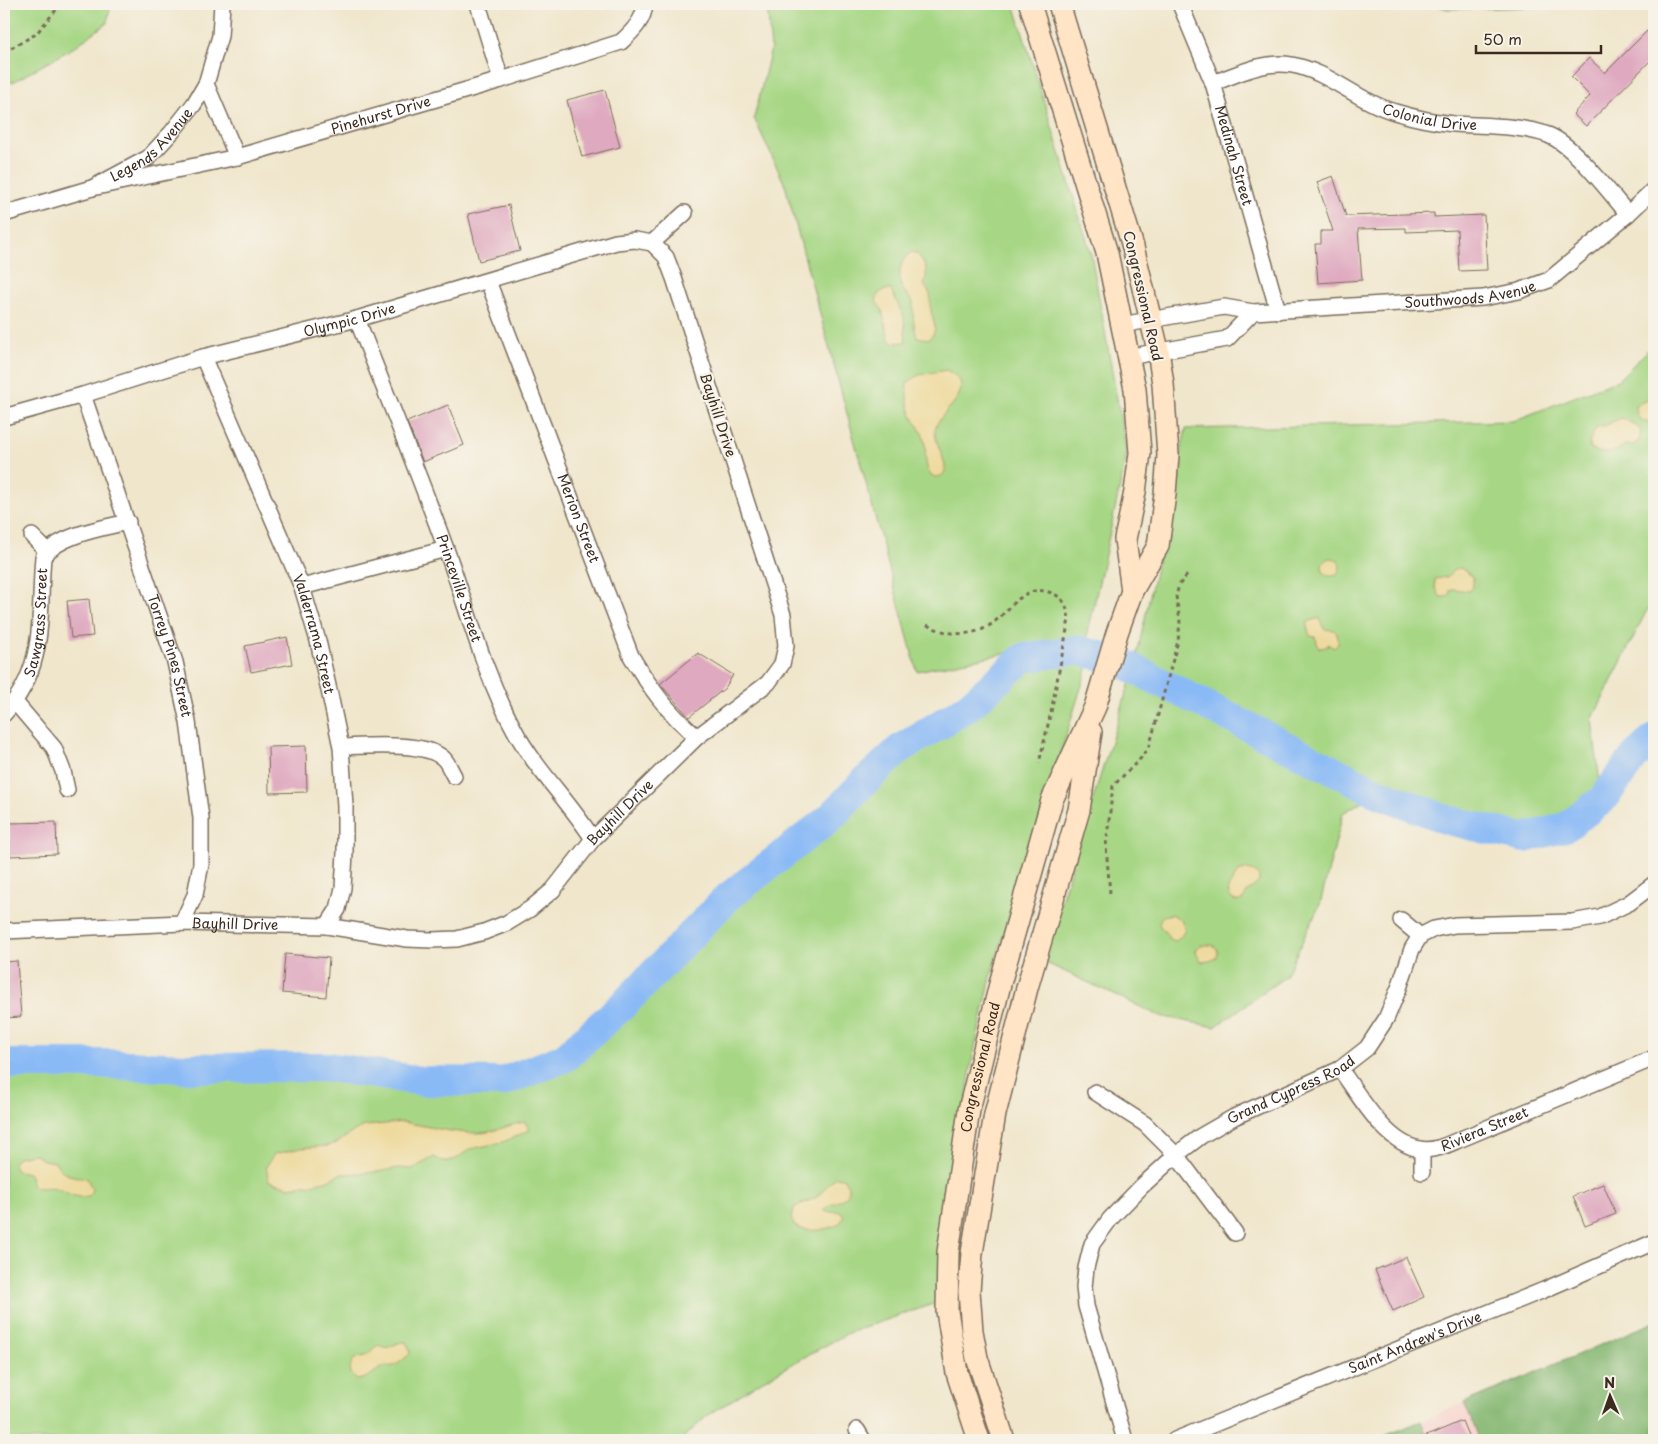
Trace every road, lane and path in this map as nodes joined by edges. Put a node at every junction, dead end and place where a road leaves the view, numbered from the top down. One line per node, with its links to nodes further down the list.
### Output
1 (60, 4): 8 (path)
2 (222, 4): 10 (street, Legends Avenue)
3 (478, 4): 9 (street)
4 (645, 4): 9 (street, Pinehurst Drive)
5 (1030, 4): 24 (main road, Congressional Road)
6 (1059, 4): 23 (main road, Congressional Road)
7 (1180, 4): 11 (street, Medinah Street)
8 (4, 52)
9 (501, 80): 12 (street, Pinehurst Drive)
10 (206, 84): 12 (street); 13 (street, Legends Avenue)
11 (1212, 84): 17 (street, Colonial Drive); 20 (street, Medinah Street)
12 (237, 157): 13 (street, Pinehurst Drive)
13 (92, 188): 16 (street, Legends Avenue)
14 (1654, 189): 17 (street, Southwoods Avenue)
15 (685, 212): 18 (street)
16 (4, 214)
17 (1628, 214): 20 (street, Southwoods Avenue)
18 (652, 243): 19 (street, Olympic Drive); 41 (street, Bayhill Drive)
19 (488, 281): 22 (street, Olympic Drive); 41 (street, Merion Street)
20 (1278, 311): 21 (street, Southwoods Avenue)
21 (1253, 312): 23 (street, Southwoods Avenue); 25 (street)
22 (357, 319): 27 (street, Olympic Drive); 32 (street, Princeville Street)
23 (1150, 319): 24 (street, Southwoods Avenue); 25 (main road, Congressional Road)
24 (1122, 325): 26 (main road, Congressional Road)
25 (1158, 350): 26 (street); 36 (main road, Congressional Road)
26 (1128, 356): 36 (main road, Congressional Road)
27 (204, 358): 28 (street, Olympic Drive); 35 (street, Valderrama Street)
28 (83, 395): 29 (street, Olympic Drive); 30 (street, Torrey Pines Street)
29 (4, 417)
30 (128, 522): 33 (street, Sawgrass Street); 50 (street, Torrey Pines Street)
31 (32, 536): 33 (street)
32 (446, 549): 35 (street); 46 (street, Princeville Street)
33 (47, 551): 38 (street, Sawgrass Street)
34 (1188, 574): 48 (path)
35 (302, 587): 42 (street, Valderrama Street)
36 (1132, 591): 39 (main road, Congressional Road)
37 (927, 625): 43 (path)
38 (15, 702): 40 (street, Sawgrass Street); 45 (street)
39 (1096, 705): 62 (main road, Congressional Road); 63 (main road, Congressional Road)
40 (4, 714)
41 (697, 737): 46 (street, Bayhill Drive)
42 (342, 747): 44 (street); 51 (street, Valderrama Street)
43 (1039, 763)
44 (454, 776)
45 (67, 790)
46 (593, 839): 51 (street, Bayhill Drive)
47 (1654, 884): 53 (street)
48 (1110, 893)
49 (1401, 920): 53 (street)
50 (182, 923): 51 (street, Bayhill Drive); 52 (street, Bayhill Drive)
51 (327, 926)
52 (4, 930)
53 (1420, 936): 55 (street, Grand Cypress Road)
54 (1654, 1058): 57 (street, Riviera Street)
55 (1340, 1069): 57 (street, Riviera Street); 58 (street, Grand Cypress Road)
56 (1095, 1092): 58 (street)
57 (1422, 1150): 59 (street)
58 (1176, 1155): 60 (street); 64 (street, Grand Cypress Road)
59 (1422, 1172)
60 (1235, 1233)
61 (1654, 1242): 65 (street, Saint Andrew's Drive)
62 (979, 1440)
63 (1004, 1440)
64 (1125, 1440)
65 (1175, 1440)

